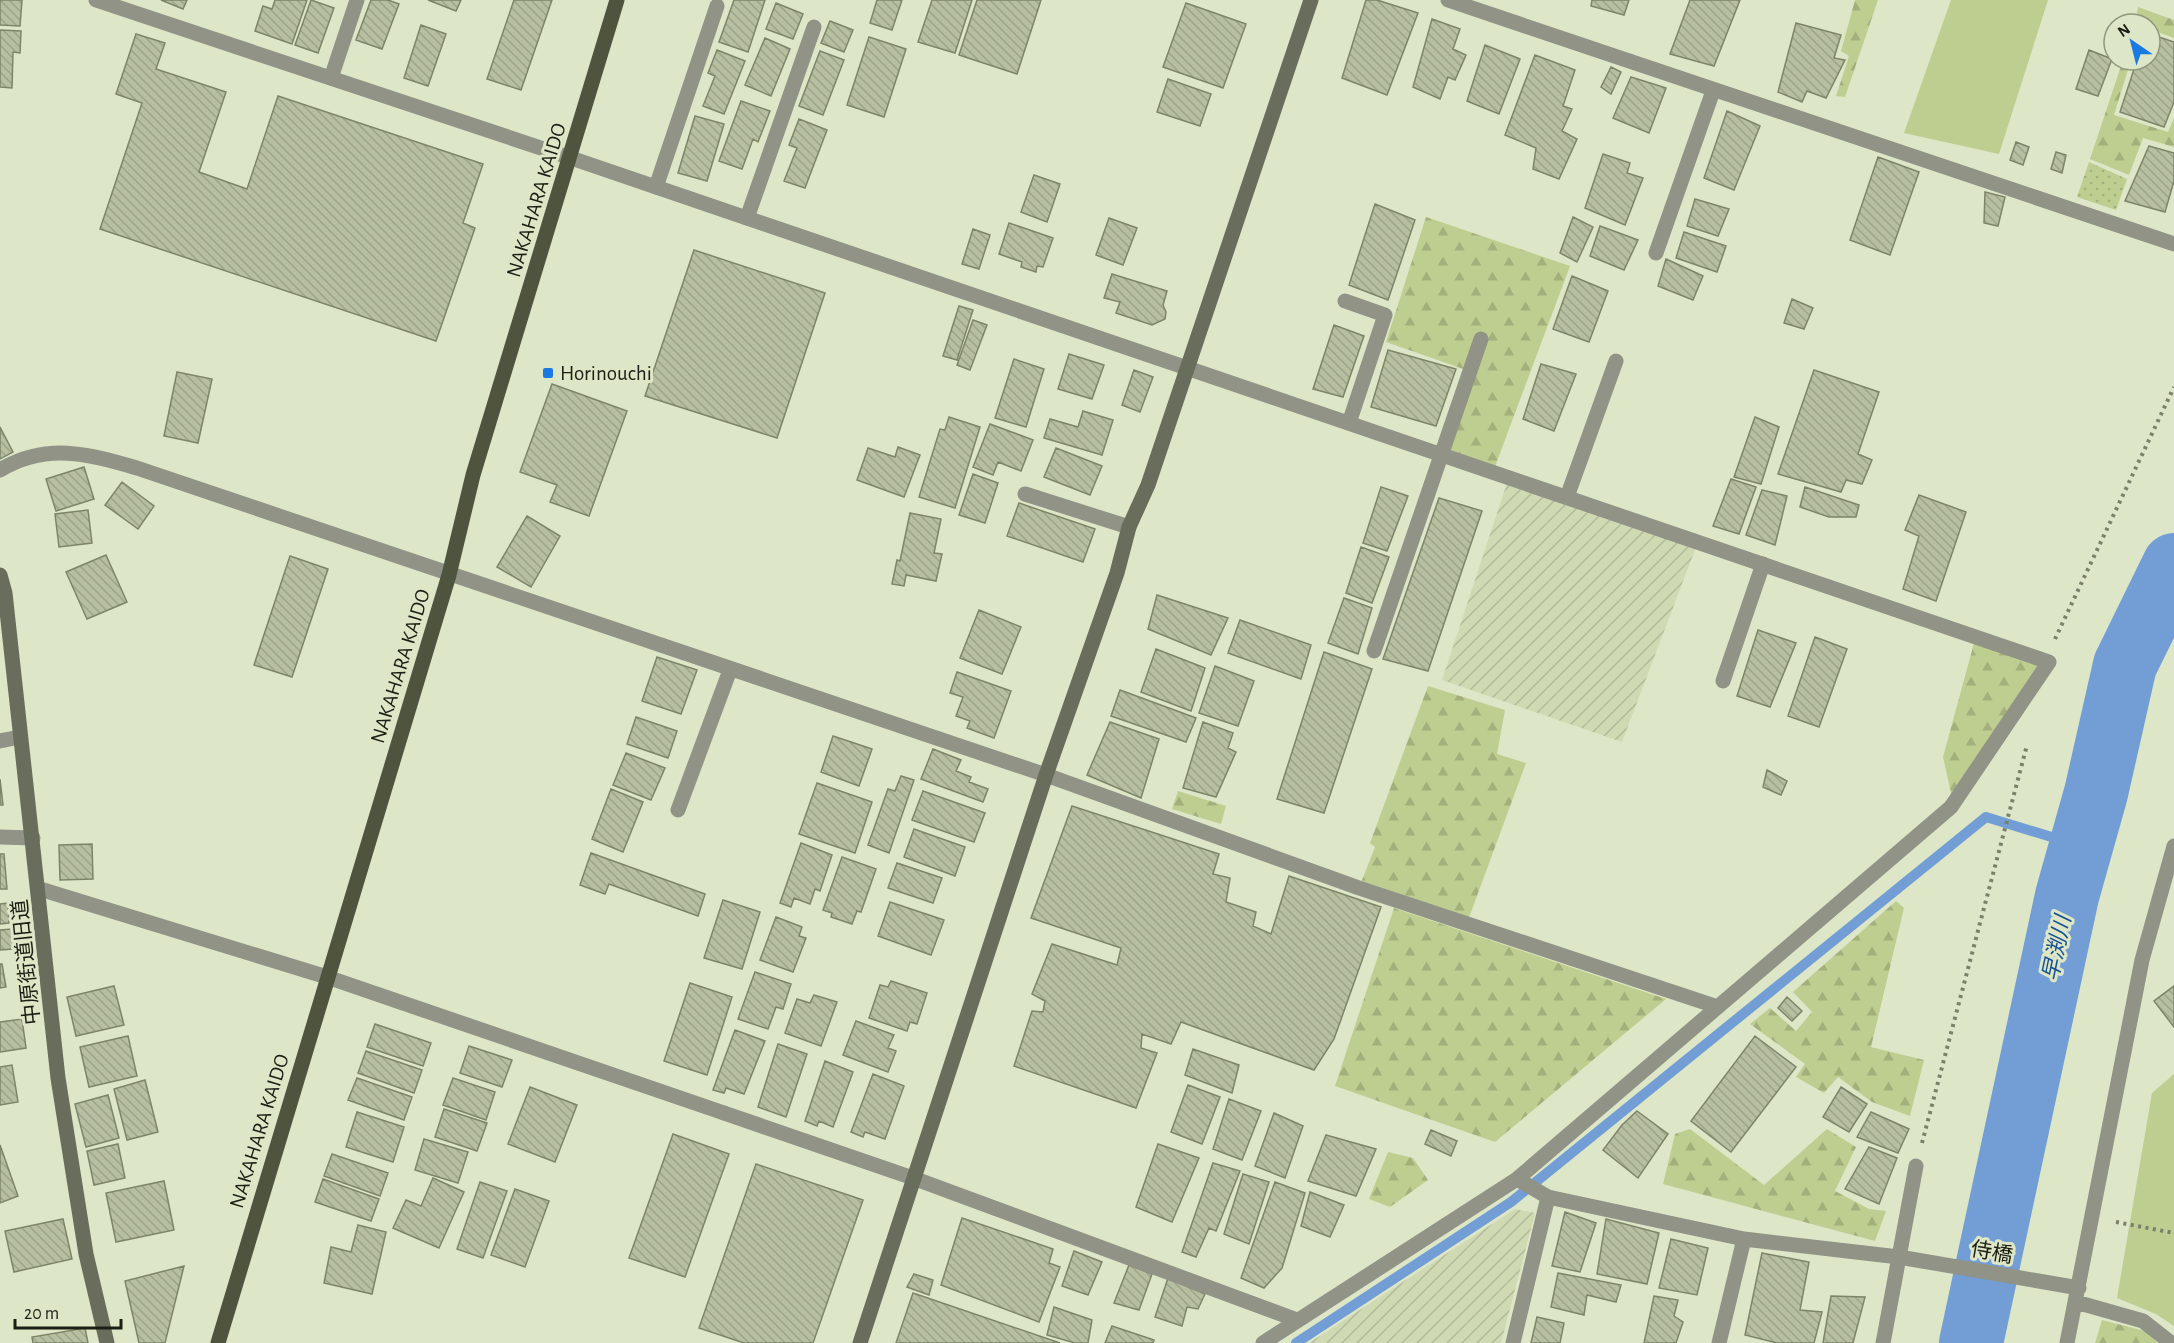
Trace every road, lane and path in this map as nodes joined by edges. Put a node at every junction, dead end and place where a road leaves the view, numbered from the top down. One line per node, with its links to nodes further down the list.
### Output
1 (96, 0): 8 (street)
2 (357, 0): 8 (street)
3 (618, 0): 10 (main road, NAKAHARA KAIDO)
4 (1311, 0): 18 (street)
5 (1448, 0): 9 (street)
6 (717, 6): 11 (street)
7 (814, 27): 12 (street)
8 (331, 78): 10 (street)
9 (1713, 91): 13 (street); 14 (street)
10 (571, 158): 11 (street); 27 (main road, NAKAHARA KAIDO)
11 (656, 187): 12 (street)
12 (747, 218): 18 (street)
13 (2174, 244)
14 (1656, 253)
15 (1345, 301): 20 (street)
16 (1481, 339): 21 (street)
17 (1616, 361): 24 (street)
18 (1188, 368): 20 (street); 25 (street)
19 (2174, 387): 30 (path)
20 (1349, 423): 21 (street)
21 (1440, 454): 24 (street); 29 (street)
22 (0, 470): 27 (street)
23 (1025, 494): 25 (street)
24 (1566, 497): 26 (street)
25 (1129, 527): 36 (street)
26 (1763, 564): 30 (street); 32 (street)
27 (450, 574): 31 (street); 42 (main road, NAKAHARA KAIDO)
28 (0, 575): 33 (street, 中原街道旧道)
29 (1374, 651)
30 (2049, 662): 43 (street)
31 (730, 669): 36 (street); 37 (street)
32 (1723, 681)
33 (20, 737): 34 (street); 39 (street, 中原街道旧道)
34 (0, 741)
35 (2027, 742): 44 (path)
36 (1046, 775): 43 (street); 45 (street)
37 (678, 810)
38 (0, 837): 39 (street)
39 (33, 838): 41 (street, 中原街道旧道)
40 (2173, 850): 52 (street)
41 (40, 889): 42 (street); 54 (street, 中原街道旧道)
42 (327, 976): 45 (street); 55 (main road, NAKAHARA KAIDO)
43 (1718, 1007): 46 (street)
44 (1916, 1166): 51 (street)
45 (913, 1178): 53 (street); 56 (street)
46 (1518, 1180): 47 (street, 侍橋); 53 (street)
47 (1547, 1196): 50 (street, 侍橋); 58 (street)
48 (2140, 1228): 49 (path)
49 (2174, 1233)
50 (1744, 1239): 51 (street, 侍橋); 59 (street)
51 (1899, 1257): 52 (street, 侍橋); 60 (street)
52 (2077, 1295): 61 (street); 62 (street, 侍橋)
53 (1297, 1320): 57 (street)
54 (107, 1343)
55 (218, 1343)
56 (860, 1343)
57 (1263, 1343)
58 (1513, 1343)
59 (1719, 1343)
60 (1883, 1343)
61 (2067, 1343)
62 (2171, 1343)

